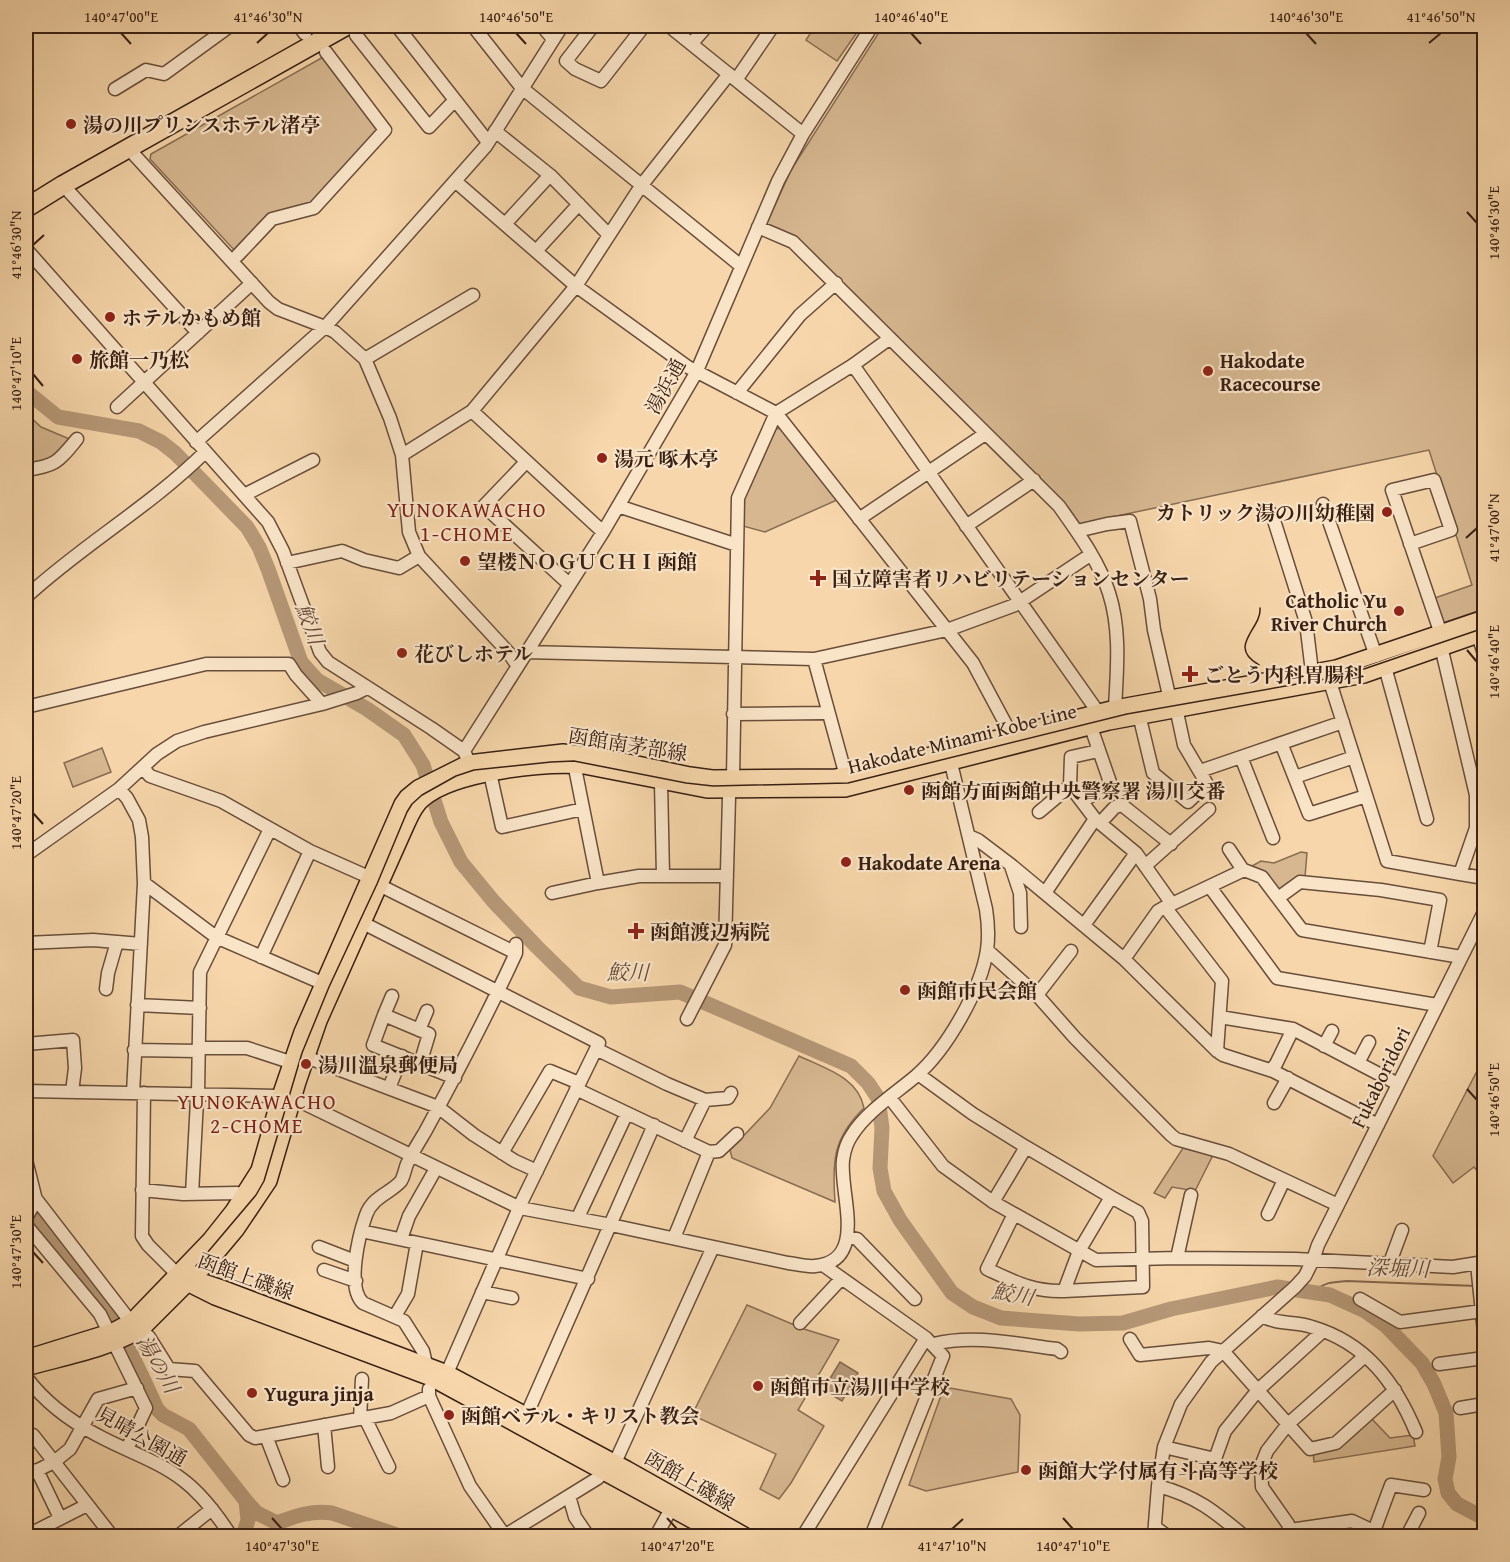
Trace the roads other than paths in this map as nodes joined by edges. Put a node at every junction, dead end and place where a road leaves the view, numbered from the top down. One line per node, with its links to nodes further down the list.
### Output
1 (230, 26): 18 (street)
2 (397, 26): 19 (street)
3 (472, 26): 17 (street)
4 (542, 26): 13 (street)
5 (562, 26): 13 (street)
6 (593, 26): 7 (street)
7 (644, 26)
8 (669, 26): 14 (street)
9 (707, 26): 14 (street)
10 (773, 26): 16 (street)
11 (872, 26): 20 (street, 湯浜通)
12 (351, 30): 19 (street); 22 (highway)
13 (553, 39): 17 (street)
14 (692, 43): 16 (street)
15 (326, 52): 34 (street)
16 (732, 77): 20 (street); 26 (street)
17 (522, 88): 21 (street); 26 (street)
18 (115, 89)
19 (455, 100): 21 (street)
20 (803, 134): 30 (street, 湯浜通)
21 (491, 137): 23 (street); 24 (street)
22 (128, 148): 25 (highway); 36 (street)
23 (549, 175): 27 (street); 29 (street)
24 (455, 181): 29 (street); 40 (street)
25 (63, 184): 28 (highway); 41 (street)
26 (641, 186): 31 (street); 35 (street)
27 (579, 204): 31 (street); 33 (street)
28 (26, 208)
29 (505, 224): 33 (street)
30 (758, 227): 35 (street, 湯浜通); 37 (street)
31 (609, 235): 38 (street)
32 (26, 249): 46 (street)
33 (536, 251): 38 (street)
34 (237, 256)
35 (741, 266): 45 (street, 湯浜通)
36 (252, 283): 40 (street); 41 (street)
37 (836, 283): 42 (street); 47 (street)
38 (576, 286): 45 (street); 49 (street)
39 (473, 295): 43 (street)
40 (325, 327): 43 (street); 53 (street)
41 (198, 333): 46 (street)
42 (889, 339): 44 (street); 51 (street)
43 (365, 359): 54 (street)
44 (853, 365): 50 (street); 59 (street)
45 (696, 373): 47 (street); 63 (street, 湯浜通)
46 (145, 381): 48 (street); 53 (street)
47 (737, 393): 50 (street)
48 (117, 407)
49 (472, 411): 54 (street); 57 (street)
50 (776, 413): 65 (street); 70 (street)
51 (985, 434): 59 (street); 60 (street)
52 (77, 439): 58 (street)
53 (196, 442): 55 (street)
54 (402, 454): 72 (street)
55 (202, 456): 61 (street); 75 (street)
56 (313, 460): 61 (street)
57 (526, 462): 68 (street); 74 (street)
58 (26, 470)
59 (929, 472): 65 (street); 66 (street)
60 (1034, 480): 66 (street); 67 (street)
61 (243, 495): 73 (street)
62 (1323, 504): 85 (street)
63 (618, 506): 68 (street, 湯浜通); 70 (street)
64 (1272, 514): 87 (street)
65 (859, 519): 78 (street)
66 (966, 526): 76 (street)
67 (1077, 531): 71 (street); 90 (street)
68 (603, 532): 74 (street, 湯浜通)
69 (1410, 544): 69 (street); 80 (street)
70 (737, 545): 83 (street)
71 (1090, 555): 76 (street); 93 (street)
72 (419, 556): 73 (street); 86 (street)
73 (287, 563): 89 (street)
74 (569, 584): 81 (street, 湯浜通)
75 (26, 597)
76 (1020, 602): 78 (street); 97 (street)
77 (1485, 618): 80 (main road, Hakodate Minami Kobe Line)
78 (947, 630): 84 (street); 100 (street)
79 (1481, 634): 80 (main road, Hakodate Minami Kobe Line); 82 (street)
80 (1440, 639): 85 (main road, Hakodate Minami Kobe Line); 135 (street)
81 (525, 652): 83 (street); 86 (street, 湯浜通)
82 (1485, 654)
83 (734, 657): 84 (street); 95 (street)
84 (814, 658): 111 (street)
85 (1381, 661): 87 (main road, Hakodate Minami Kobe Line); 88 (main road, Hakodate Minami Kobe Line); 122 (street)
86 (517, 665): 107 (street, 湯浜通)
87 (1312, 672): 93 (main road, Hakodate Minami Kobe Line)
88 (1330, 682): 97 (main road, Hakodate Minami Kobe Line); 99 (street)
89 (362, 691): 91 (street); 107 (street)
90 (1168, 691)
91 (327, 702): 92 (street); 108 (street)
92 (26, 707)
93 (1115, 708): 97 (main road, Hakodate Minami Kobe Line)
94 (823, 713): 95 (street)
95 (733, 714): 114 (street)
96 (1178, 717): 109 (street)
97 (1097, 723): 100 (main road, Hakodate Minami Kobe Line); 102 (street)
98 (1141, 723): 109 (street)
99 (1343, 723): 101 (street); 105 (street)
100 (1012, 741): 103 (main road, Hakodate Minami Kobe Line)
101 (1281, 743): 104 (street); 112 (street)
102 (1098, 751): 115 (street); 118 (street)
103 (950, 757): 111 (main road, 函館南茅部線); 114 (main road, Hakodate Minami Kobe Line); 125 (street)
104 (1241, 757): 109 (street); 126 (street)
105 (1354, 758): 112 (street); 117 (street)
106 (573, 759): 107 (main road, 函館南茅部線); 110 (main road, Hakodate Minami Kobe Line); 113 (main road, Hakodate Minami Kobe Line); 114 (main road, 函館南茅部線); 120 (street)
107 (468, 763): 110 (main road, Hakodate Minami Kobe Line); 139 (main road, Hakodate Minami Kobe Line)
108 (143, 768): 116 (street); 124 (street)
109 (1200, 771)
110 (490, 773): 120 (street)
111 (846, 776): 114 (main road, 函館南茅部線)
112 (1294, 777): 117 (street)
113 (662, 782): 114 (main road, Hakodate Minami Kobe Line); 136 (street)
114 (731, 784): 137 (street)
115 (1070, 786): 118 (street); 121 (street)
116 (119, 789): 131 (street); 141 (street)
117 (1366, 795): 135 (street)
118 (1082, 801): 123 (street)
119 (1209, 808): 127 (street)
120 (583, 809): 140 (street)
121 (1038, 812)
122 (1427, 819)
123 (1098, 821): 127 (street); 130 (street); 144 (street)
124 (270, 829): 129 (street); 151 (street)
125 (969, 836): 132 (street); 155 (street)
126 (1273, 838)
127 (1171, 844): 133 (street)
128 (1229, 849): 134 (street)
129 (310, 851): 139 (street); 158 (street)
130 (1136, 853): 133 (street); 149 (street)
131 (26, 855)
132 (1011, 865): 144 (street); 150 (street)
133 (1145, 866): 146 (street)
134 (1243, 870): 142 (street); 145 (street)
135 (1460, 874): 138 (street)
136 (663, 876): 137 (street); 140 (street)
137 (727, 876): 172 (street)
138 (1485, 878)
139 (376, 882): 148 (main road); 161 (main road); 163 (street)
140 (598, 882): 143 (street)
141 (144, 883): 151 (street); 154 (street)
142 (1210, 887): 146 (street); 167 (street)
143 (552, 893)
144 (1045, 893): 149 (street)
145 (1278, 898): 157 (street); 157 (street)
146 (1169, 906): 160 (street); 171 (street)
147 (1485, 912): 159 (street, Fukaboridori)
148 (363, 923): 163 (street); 184 (main road)
149 (1084, 925): 160 (street)
150 (1021, 927)
151 (216, 937): 158 (street); 168 (street)
152 (117, 942): 153 (street); 154 (street); 162 (street)
153 (26, 943)
154 (141, 944): 166 (street)
155 (987, 950): 164 (street); 189 (street)
156 (1071, 951): 164 (street)
157 (1430, 952): 159 (street)
158 (261, 957): 161 (street)
159 (1461, 957): 167 (street, Fukaboridori)
160 (1124, 959): 182 (street)
161 (322, 983): 200 (main road)
162 (106, 989)
163 (498, 992): 180 (street); 190 (street)
164 (1037, 995): 217 (street)
165 (392, 996): 170 (street)
166 (137, 1005): 168 (street); 181 (street)
167 (1437, 1005): 192 (street, Fukaboridori)
168 (200, 1008): 179 (street)
169 (427, 1011): 174 (street)
170 (384, 1015): 174 (street); 183 (street)
171 (1220, 1017): 173 (street); 182 (street)
172 (687, 1019)
173 (1293, 1029): 178 (street); 188 (street)
174 (419, 1030): 187 (street)
175 (1332, 1031): 178 (street)
176 (1369, 1042): 186 (street)
177 (26, 1044): 196 (street)
178 (1324, 1046): 186 (street)
179 (199, 1049): 181 (street); 185 (street); 199 (street)
180 (596, 1049): 193 (street); 202 (street)
181 (134, 1050): 197 (street)
182 (1217, 1051): 188 (street)
183 (402, 1056): 187 (street); 194 (street)
184 (306, 1057): 194 (street); 200 (main road)
185 (286, 1061)
186 (1358, 1064): 192 (street)
187 (420, 1065): 190 (street)
188 (1271, 1070): 191 (street)
189 (918, 1074): 201 (street); 210 (street)
190 (455, 1078): 204 (street)
191 (1288, 1078): 203 (street); 207 (street)
192 (1398, 1084): 207 (street, Fukaboridori)
193 (578, 1086): 205 (street); 212 (street); 215 (street)
194 (389, 1088): 204 (street)
195 (26, 1091): 196 (street)
196 (72, 1092): 197 (street)
197 (138, 1093): 199 (street); 219 (street)
198 (731, 1093): 202 (street)
199 (198, 1097): 200 (street); 220 (street)
200 (286, 1097): 213 (street); 222 (main road); 248 (main road)
201 (889, 1099): 225 (street); 237 (street)
202 (705, 1100): 209 (street)
203 (1274, 1103)
204 (438, 1107): 212 (street); 213 (street)
205 (627, 1113): 206 (street); 228 (street)
206 (654, 1125): 209 (street); 233 (street)
207 (1377, 1125): 226 (street, Fukaboridori)
208 (737, 1134): 211 (street)
209 (685, 1141): 211 (street)
210 (1026, 1148): 223 (street); 225 (street)
211 (709, 1152): 236 (street)
212 (502, 1153): 215 (street)
213 (412, 1155): 227 (street); 235 (street)
214 (26, 1160): 224 (street)
215 (537, 1171): 227 (street)
216 (434, 1172): 238 (street)
217 (1284, 1180): 226 (street); 230 (street)
218 (26, 1186): 224 (street)
219 (142, 1190): 220 (street); 253 (street)
220 (192, 1194): 222 (street)
221 (1191, 1195): 244 (street)
222 (243, 1196): 253 (main road)
223 (1111, 1197): 242 (street); 245 (street)
224 (35, 1202): 231 (street); 269 (street)
225 (993, 1202): 229 (street)
226 (1338, 1204): 247 (street, Fukaboridori)
227 (520, 1208): 233 (street); 246 (street)
228 (580, 1213)
229 (1014, 1214): 242 (street); 257 (street)
230 (1268, 1214)
231 (26, 1218)
232 (26, 1225): 269 (street)
233 (611, 1225): 241 (street); 254 (street)
234 (1402, 1230): 243 (street)
235 (361, 1231): 238 (street); 249 (street)
236 (676, 1233)
237 (848, 1237): 251 (street); 261 (street)
238 (400, 1239): 239 (street)
239 (417, 1243): 246 (street); 264 (street)
240 (319, 1247): 249 (street)
241 (713, 1247): 251 (street); 302 (street)
242 (1079, 1251): 245 (street); 257 (street)
243 (1392, 1257)
244 (1178, 1258): 245 (street); 247 (street)
245 (1143, 1259): 257 (street)
246 (496, 1260): 254 (street); 259 (street)
247 (1313, 1260): 250 (street); 265 (street, Fukaboridori)
248 (210, 1261): 253 (main road); 258 (main road)
249 (355, 1261): 256 (street)
250 (1481, 1263): 266 (street)
251 (823, 1265): 255 (street)
252 (324, 1270): 256 (street)
253 (186, 1278): 258 (main road, 函館上磯線); 263 (main road); 269 (main road)
254 (588, 1279): 290 (street)
255 (841, 1279): 267 (street); 271 (street)
256 (356, 1281): 264 (street)
257 (1064, 1291)
258 (217, 1292): 263 (main road); 279 (main road, 函館上磯線)
259 (482, 1292): 260 (street); 280 (street)
260 (512, 1298)
261 (915, 1299)
262 (1360, 1299): 266 (street)
263 (163, 1309): 269 (main road)
264 (395, 1316): 279 (street)
265 (1262, 1316): 268 (street); 272 (street, Fukaboridori)
266 (1484, 1321)
267 (801, 1323)
268 (1323, 1331): 274 (street); 284 (street)
269 (123, 1332): 275 (main road); 278 (main road); 283 (street); 296 (street)
270 (1130, 1339): 272 (street)
271 (930, 1341): 273 (street); 325 (street); 326 (street)
272 (1223, 1351): 284 (street); 297 (street, Fukaboridori)
273 (1061, 1352)
274 (1365, 1356): 285 (street); 291 (street)
275 (26, 1358)
276 (1485, 1358): 277 (street)
277 (1439, 1364)
278 (26, 1368)
279 (428, 1371): 280 (main road, 函館上磯線); 286 (street); 290 (main road, 函館上磯線)
280 (447, 1373): 290 (main road, 函館上磯線)
281 (26, 1377): 293 (street, 見晴公園通)
282 (362, 1379): 289 (street)
283 (137, 1388): 293 (street); 298 (street)
284 (1258, 1390): 291 (street); 297 (street)
285 (1395, 1390): 291 (street); 294 (street)
286 (429, 1396): 289 (street); 320 (street)
287 (1485, 1404): 288 (street)
288 (1460, 1408)
289 (363, 1418): 292 (street); 301 (street)
290 (523, 1422): 302 (main road, 函館上磯線)
291 (1288, 1424): 314 (street)
292 (324, 1425): 296 (street); 300 (street)
293 (83, 1426): 298 (street, 見晴公園通); 299 (street)
294 (1416, 1432)
295 (33, 1435): 299 (street)
296 (266, 1436): 304 (street)
297 (1164, 1447): 305 (street, Fukaboridori)
298 (127, 1449): 309 (street, 見晴公園通)
299 (54, 1462): 303 (street); 308 (street)
300 (328, 1467)
301 (389, 1467)
302 (610, 1467): 307 (street); 310 (main road, 函館上磯線); 324 (main road, 函館上磯線)
303 (31, 1473): 312 (street)
304 (283, 1480)
305 (1158, 1486): 313 (street, Fukaboridori); 328 (street)
306 (1424, 1490): 315 (street)
307 (569, 1496): 320 (street); 321 (street)
308 (87, 1505): 312 (street); 317 (street)
309 (212, 1509): 318 (street); 319 (street, 見晴公園通)
310 (671, 1509): 322 (street); 323 (main road, 函館上磯線)
311 (1419, 1513): 329 (street)
312 (60, 1518): 316 (street)
313 (1154, 1532): 327 (street)
314 (1290, 1534): 315 (street)
315 (1379, 1534)
316 (26, 1536)
317 (112, 1536)
318 (178, 1536)
319 (231, 1536)
320 (504, 1536)
321 (588, 1536)
322 (656, 1536)
323 (721, 1536)
324 (746, 1536)
325 (803, 1536)
326 (868, 1536)
327 (1167, 1536)
328 (1244, 1536)
329 (1407, 1536)

